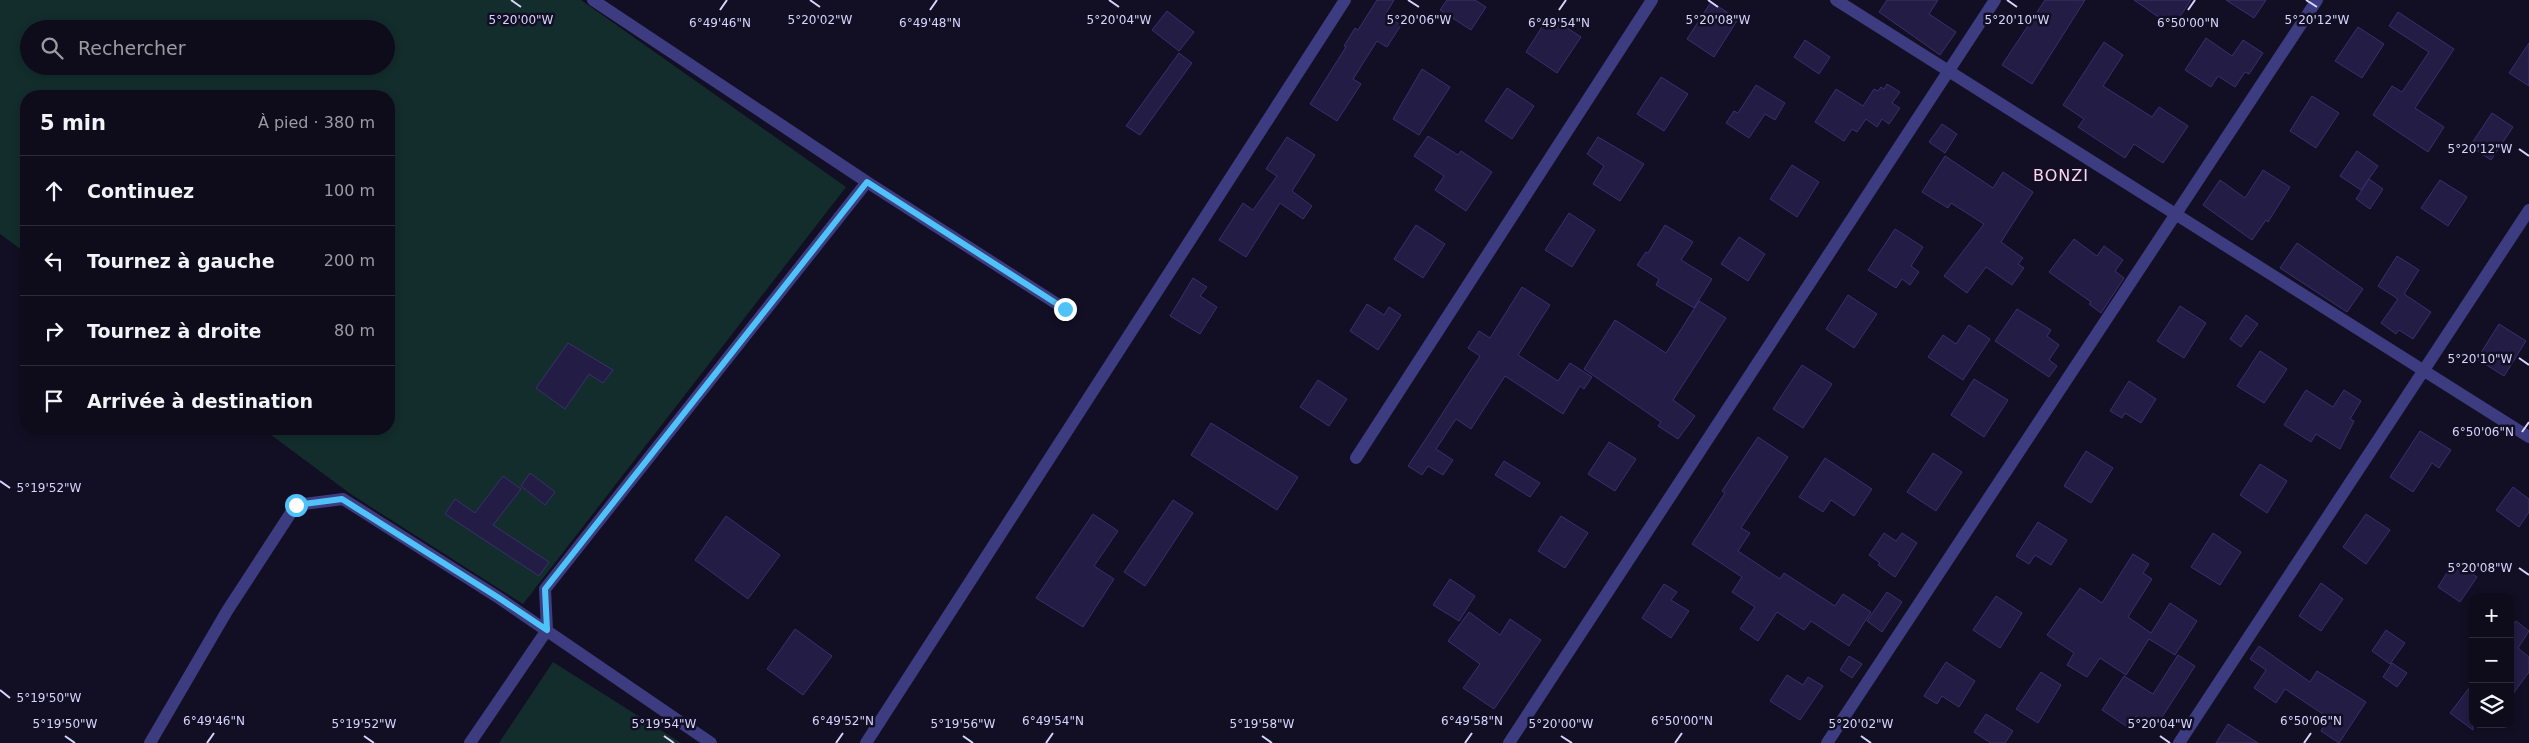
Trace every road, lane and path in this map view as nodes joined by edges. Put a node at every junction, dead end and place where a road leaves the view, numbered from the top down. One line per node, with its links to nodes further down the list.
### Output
1 (594, 0): 8 (street)
2 (1345, 0): 19 (street)
3 (1652, 0): 14 (street)
4 (1836, 0): 7 (street)
5 (1995, 0): 7 (street)
6 (2317, 0): 10 (street)
7 (1949, 71): 10 (street); 20 (street)
8 (867, 182): 11 (street); 15 (street)
9 (2529, 210): 12 (street)
10 (2175, 214): 12 (street); 21 (street)
11 (1065, 309)
12 (2424, 370): 13 (street); 22 (street)
13 (2529, 437)
14 (1356, 458)
15 (547, 630): 16 (street); 17 (street); 18 (street)
16 (150, 743)
17 (470, 743)
18 (710, 743)
19 (866, 743)
20 (1509, 743)
21 (1826, 743)
22 (2179, 743)

